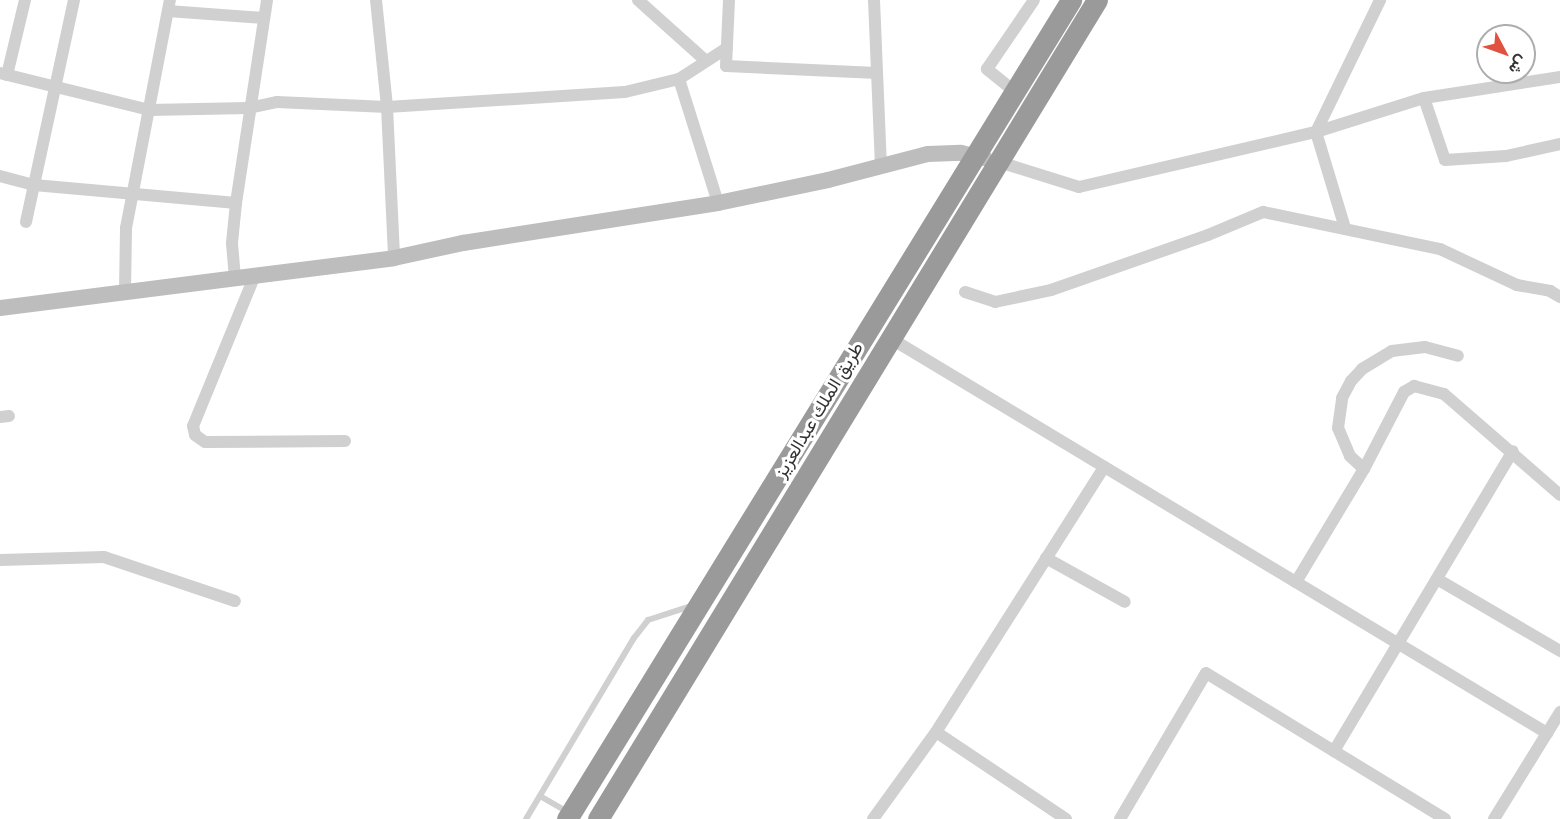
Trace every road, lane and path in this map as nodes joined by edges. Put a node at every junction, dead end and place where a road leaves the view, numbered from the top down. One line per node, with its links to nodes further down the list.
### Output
1 (25, 0): 17 (street)
2 (74, 0): 20 (street)
3 (267, 0): 13 (street)
4 (376, 0): 23 (street)
5 (638, 0): 15 (street)
6 (729, 0): 14 (street)
7 (874, 0): 16 (street)
8 (1034, 0): 21 (street)
9 (1071, 0): 21 (highway, طريق الملك عبدالعزيز)
10 (1097, 0): 29 (highway, طريق الملك عبدالعزيز)
11 (1380, 0): 26 (street)
12 (169, 6): 13 (street); 25 (street)
13 (264, 18): 24 (street)
14 (727, 48): 15 (street); 16 (street)
15 (706, 61): 19 (street)
16 (877, 73): 30 (street)
17 (3, 74): 20 (street)
18 (1560, 77): 22 (street)
19 (679, 79): 23 (street); 35 (street)
20 (56, 87): 25 (street); 32 (street)
21 (1014, 91): 28 (highway, طريق الملك عبدالعزيز)
22 (1424, 98): 26 (street); 27 (street)
23 (387, 106): 24 (street); 38 (street)
24 (249, 108): 25 (street); 34 (street)
25 (149, 110): 33 (street)
26 (1316, 132): 29 (street); 37 (street)
27 (1560, 144)
28 (974, 156): 29 (street); 30 (street); 58 (highway, طريق الملك عبدالعزيز)
29 (996, 161): 45 (highway, طريق الملك عبدالعزيز)
30 (881, 164): 35 (street)
31 (0, 176): 32 (street)
32 (34, 185): 33 (street); 36 (street)
33 (133, 195): 34 (street); 41 (street)
34 (236, 203): 40 (street)
35 (718, 203): 38 (street)
36 (26, 222)
37 (1345, 228): 42 (street); 43 (street)
38 (394, 258): 39 (street)
39 (255, 275): 40 (street); 47 (street)
40 (235, 278): 41 (street)
41 (125, 292): 44 (street)
42 (965, 292)
43 (1560, 297)
44 (0, 308)
45 (890, 338): 49 (street); 69 (highway, طريق الملك عبدالعزيز)
46 (1458, 356): 50 (street)
47 (345, 441)
48 (1513, 451): 50 (street); 51 (street); 54 (street)
49 (1104, 467): 52 (street); 55 (street)
50 (1364, 469): 55 (street)
51 (1560, 495)
52 (1046, 558): 57 (street); 62 (street)
53 (0, 560): 56 (street)
54 (1437, 579): 59 (street); 60 (street)
55 (1296, 582): 59 (street)
56 (235, 601)
57 (1125, 602)
58 (700, 604): 65 (lane); 66 (highway, طريق الملك عبدالعزيز)
59 (1399, 643): 63 (street); 64 (street)
60 (1560, 651)
61 (1560, 712): 63 (street)
62 (936, 732): 67 (street); 70 (street)
63 (1547, 733): 73 (street)
64 (1334, 751): 71 (street); 72 (street)
65 (540, 796): 66 (lane); 68 (lane)
66 (569, 816)
67 (1062, 818)
68 (526, 819)
69 (598, 819)
70 (873, 819)
71 (1120, 819)
72 (1445, 819)
73 (1494, 819)

